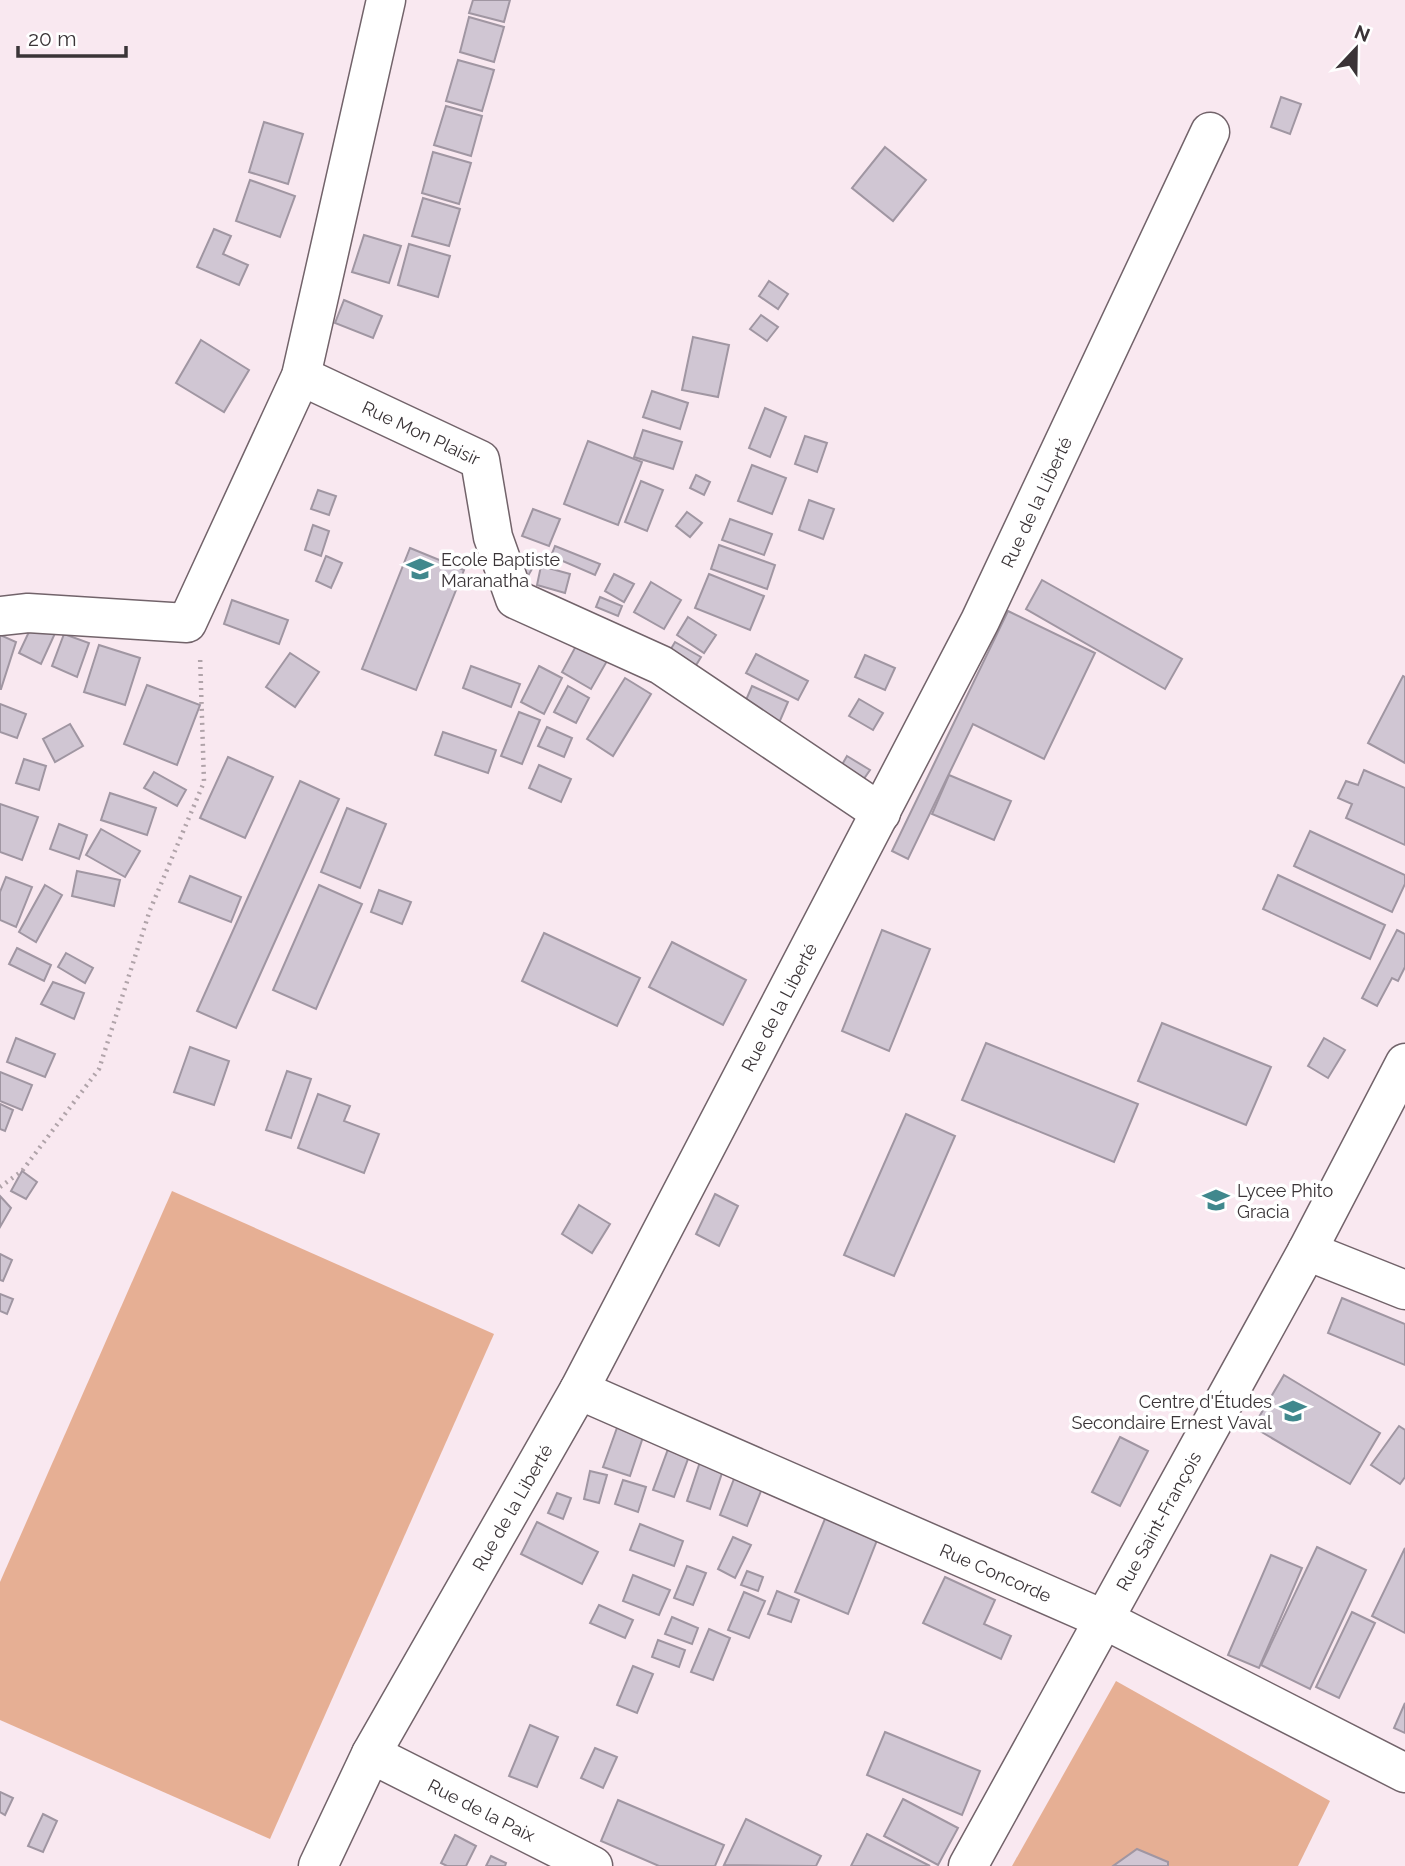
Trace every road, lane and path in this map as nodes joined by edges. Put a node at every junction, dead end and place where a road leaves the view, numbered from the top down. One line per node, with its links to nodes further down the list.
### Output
1 (386, 0): 3 (street)
2 (1210, 132): 6 (street, Rue de la Liberté)
3 (301, 376): 4 (street); 6 (street, Rue Mon Plaisir)
4 (198, 598): 5 (street); 8 (path)
5 (0, 616)
6 (881, 813): 11 (street, Rue de la Liberté)
7 (1405, 1063): 9 (street, Rue Saint-François)
8 (0, 1186)
9 (1307, 1251): 10 (street); 12 (street, Rue Saint-François)
10 (1405, 1290)
11 (579, 1390): 12 (street, Rue Concorde); 13 (street, Rue de la Liberté)
12 (1105, 1620): 14 (street, Rue Concorde); 17 (street, Rue Saint-François)
13 (372, 1754): 15 (street, Rue de la Liberté); 16 (street, Rue de la Paix)
14 (1405, 1773)
15 (318, 1866)
16 (593, 1866)
17 (968, 1866)

